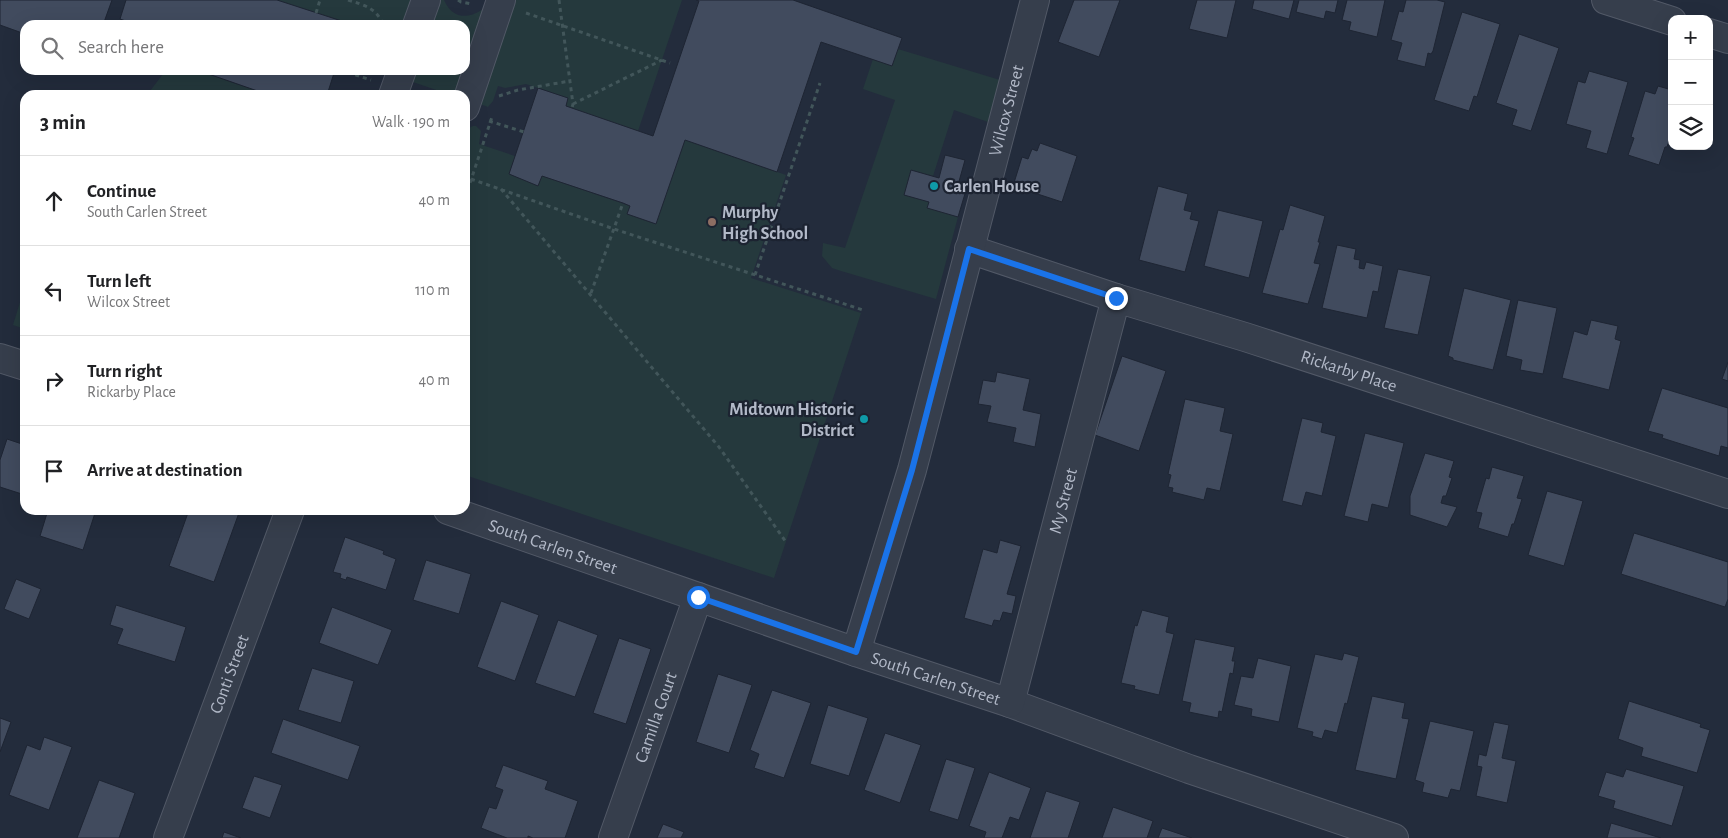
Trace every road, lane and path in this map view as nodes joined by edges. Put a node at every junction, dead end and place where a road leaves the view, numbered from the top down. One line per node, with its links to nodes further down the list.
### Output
1 (320, 0): 9 (path)
2 (348, 0): 10 (path)
3 (426, 0): 11 (street)
4 (458, 0): 8 (path)
5 (560, 0): 13 (path)
6 (1035, 0): 27 (street, Wilcox Street)
7 (1606, 0): 12 (street)
8 (492, 1): 13 (path); 21 (street)
9 (316, 13)
10 (380, 20)
11 (419, 20)
12 (1668, 20)
13 (562, 25): 16 (path); 18 (path)
14 (1713, 34): 15 (street)
15 (1728, 39)
16 (662, 60): 17 (path); 18 (path)
17 (670, 63)
18 (570, 81): 20 (path)
19 (820, 83): 28 (path)
20 (499, 96)
21 (474, 113): 22 (path)
22 (524, 132)
23 (471, 179): 24 (path)
24 (501, 189): 26 (path); 29 (path)
25 (622, 203): 26 (path)
26 (614, 229): 28 (path); 29 (path)
27 (969, 249): 30 (street, Rickarby Place); 39 (street, Wilcox Street)
28 (755, 275): 31 (path)
29 (590, 294): 37 (path)
30 (1116, 298): 34 (street, Rickarby Place); 40 (street, My Street)
31 (863, 310)
32 (0, 358): 33 (street)
33 (20, 364)
34 (1728, 494)
35 (288, 515): 41 (street, Conti Street)
36 (462, 515): 38 (street, South Carlen Street)
37 (786, 542)
38 (698, 597): 39 (street, South Carlen Street); 42 (street, Camilla Court)
39 (856, 652): 40 (street, South Carlen Street)
40 (1010, 703): 43 (street, South Carlen Street)
41 (168, 838)
42 (613, 838)
43 (1394, 838)

